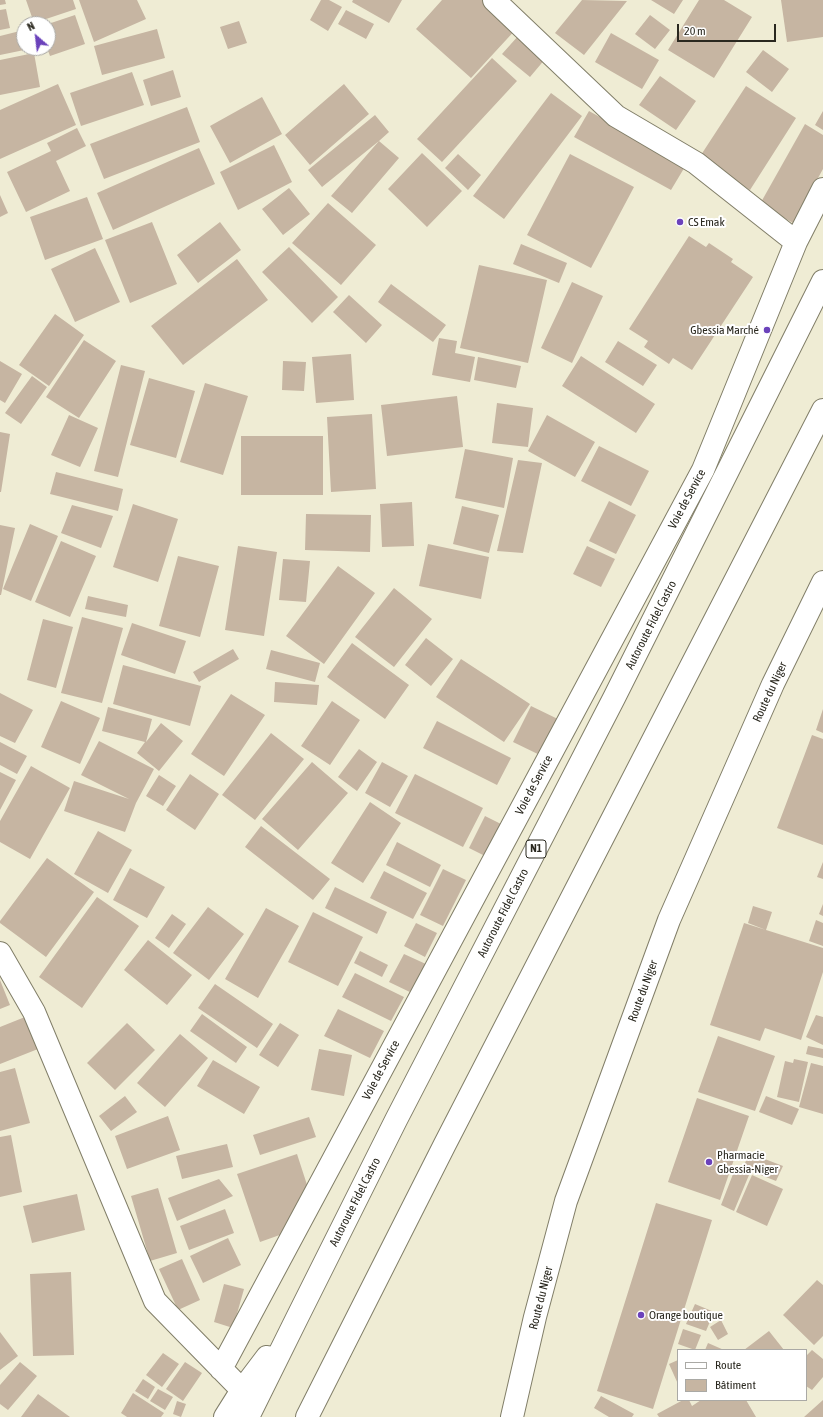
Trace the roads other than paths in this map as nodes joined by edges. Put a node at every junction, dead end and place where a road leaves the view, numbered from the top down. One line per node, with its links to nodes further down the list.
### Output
1 (494, 0): 3 (main road)
2 (823, 190): 3 (main road, Voie de Service)
3 (796, 242): 9 (main road, Voie de Service)
4 (823, 281): 8 (main road, Autoroute Fidel Castro / N1)
5 (823, 410): 13 (main road)
6 (823, 582): 14 (main road, Route du Niger)
7 (0, 953): 9 (main road)
8 (297, 1318): 10 (main road); 12 (main road, Autoroute Fidel Castro / N1)
9 (221, 1368): 10 (main road)
10 (242, 1390): 11 (main road)
11 (225, 1417)
12 (248, 1417)
13 (307, 1417)
14 (512, 1417)

